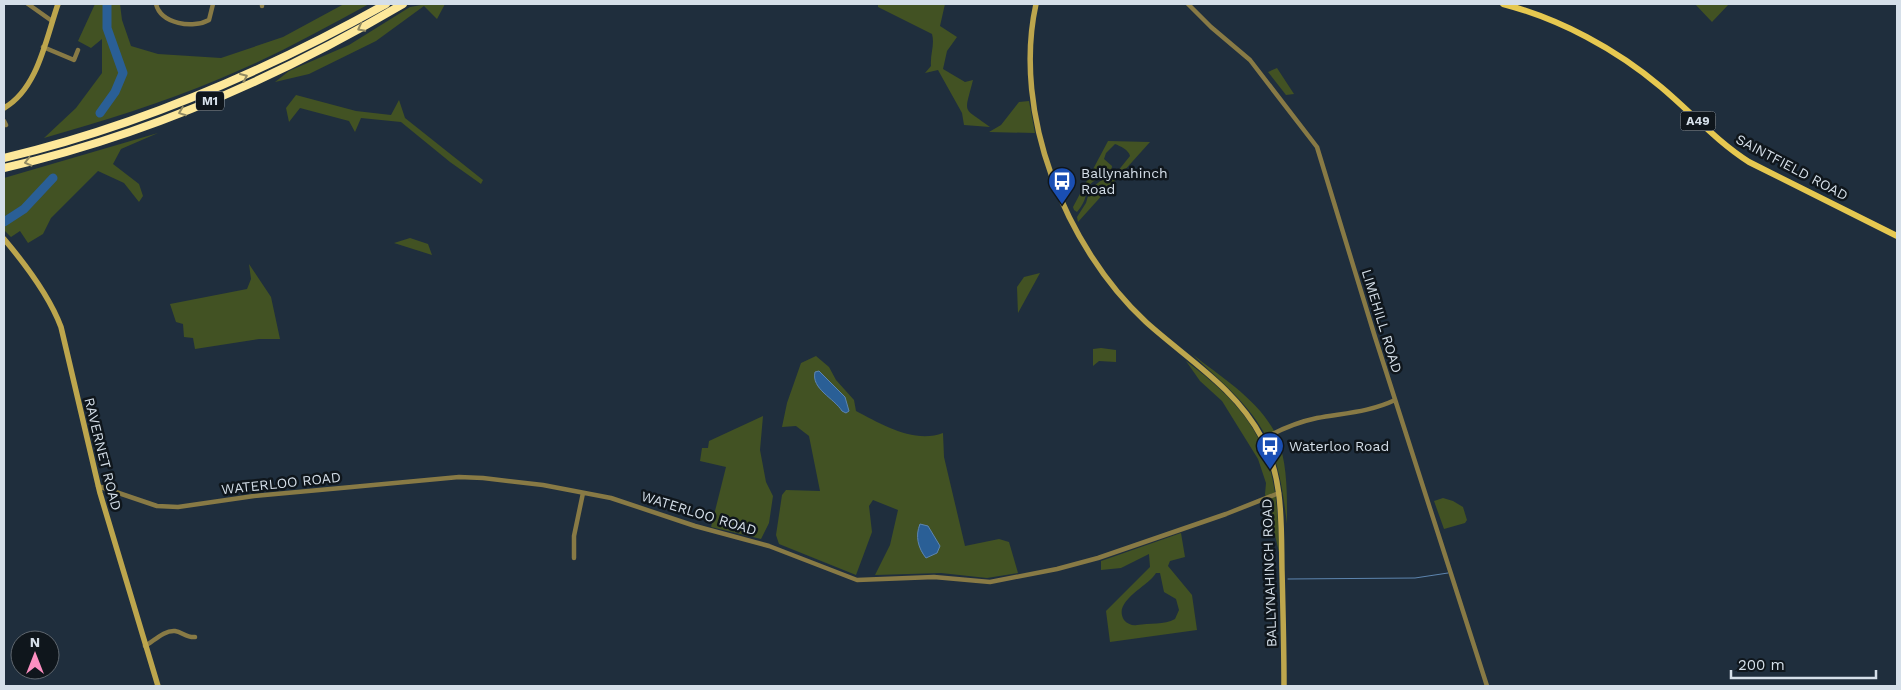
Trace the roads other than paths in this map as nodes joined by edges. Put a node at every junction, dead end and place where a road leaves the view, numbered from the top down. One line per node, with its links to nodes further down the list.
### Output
1 (28, 4): 10 (street)
2 (58, 4): 10 (street)
3 (156, 4): 4 (street)
4 (213, 4)
5 (386, 4): 16 (highway, M1, one-way to 5)
6 (403, 4): 17 (highway, M1, one-way to 17)
7 (1036, 4): 21 (street, BALLYNAHINCH ROAD)
8 (1188, 4): 20 (street, LIMEHILL ROAD)
9 (1503, 4): 18 (main road, SAINTFIELD ROAD / A49)
10 (52, 21): 11 (street)
11 (43, 47): 12 (street); 13 (street)
12 (78, 50)
13 (4, 108)
14 (4, 121): 15 (street)
15 (4, 125)
16 (4, 158)
17 (4, 168)
18 (1897, 236)
19 (4, 239): 22 (street, RAVERNET ROAD)
20 (1395, 400): 21 (street); 30 (street, LIMEHILL ROAD)
21 (1263, 439): 24 (street, BALLYNAHINCH ROAD)
22 (98, 486): 23 (street, WATERLOO ROAD); 27 (street, RAVERNET ROAD)
23 (583, 493): 24 (street, WATERLOO ROAD); 25 (street)
24 (1279, 493): 29 (street, BALLYNAHINCH ROAD)
25 (574, 558)
26 (194, 637): 27 (street)
27 (145, 646): 28 (street, RAVERNET ROAD)
28 (158, 686)
29 (1284, 686)
30 (1487, 686)

